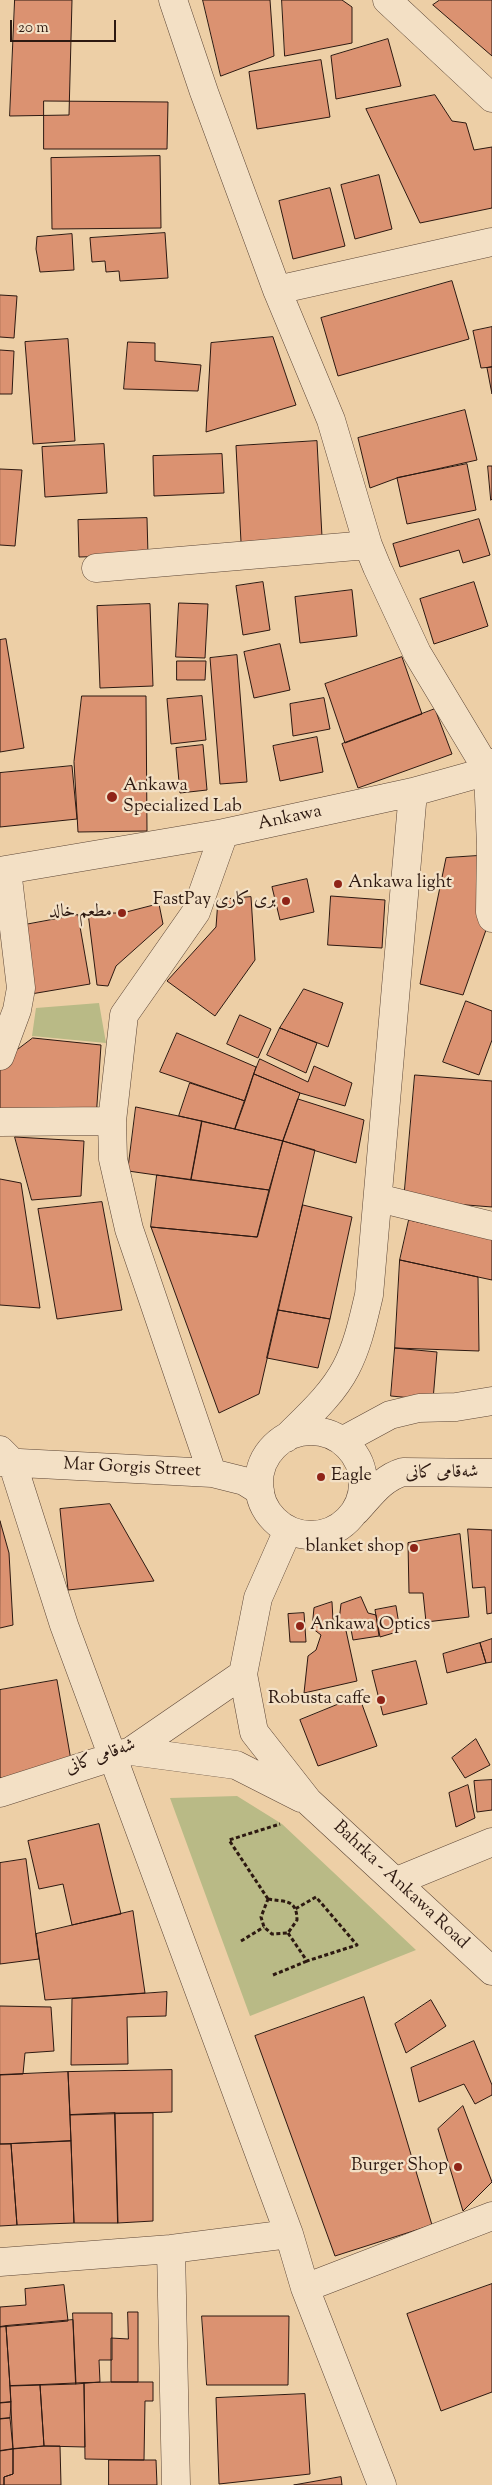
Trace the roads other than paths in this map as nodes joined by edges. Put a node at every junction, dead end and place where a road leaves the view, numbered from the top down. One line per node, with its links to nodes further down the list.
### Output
1 (173, 0): 5 (street)
2 (387, 0): 3 (street)
3 (492, 98)
4 (492, 242): 5 (street)
5 (276, 290): 6 (street)
6 (368, 545): 7 (street); 8 (street)
7 (96, 568)
8 (491, 768): 9 (street, Ankawa); 12 (street)
9 (413, 792): 10 (street, Ankawa); 16 (street)
10 (224, 834): 11 (street, Ankawa); 14 (street)
11 (3, 870): 13 (street)
12 (492, 918)
13 (0, 1056)
14 (112, 1121): 15 (street); 22 (street)
15 (0, 1122)
16 (378, 1198): 17 (street); 19 (street)
17 (492, 1226)
18 (492, 1401): 20 (street)
19 (286, 1438): 20 (street); 24 (street)
20 (342, 1441): 25 (street)
21 (4, 1458): 22 (street, Mar Gorgis Street); 28 (street)
22 (212, 1473): 24 (street, Mar Gorgis Street)
23 (492, 1473): 25 (street, شەقامی کانی)
24 (260, 1491): 26 (street)
25 (350, 1518): 26 (street)
26 (288, 1530): 27 (street)
27 (243, 1674): 28 (street, شەقامی کانی); 30 (street)
28 (122, 1753): 29 (street, شەقامی کانی); 30 (street); 35 (street)
29 (0, 1793)
30 (308, 1801): 32 (street, Bahrka - Ankawa Road)
31 (492, 1842): 32 (street)
32 (397, 1881): 33 (street, Bahrka - Ankawa Road)
33 (492, 1971)
34 (492, 2216): 38 (street)
35 (289, 2234): 36 (street); 38 (street)
36 (172, 2249): 37 (street); 39 (street)
37 (0, 2262)
38 (305, 2288): 40 (street)
39 (176, 2485)
40 (382, 2485)

